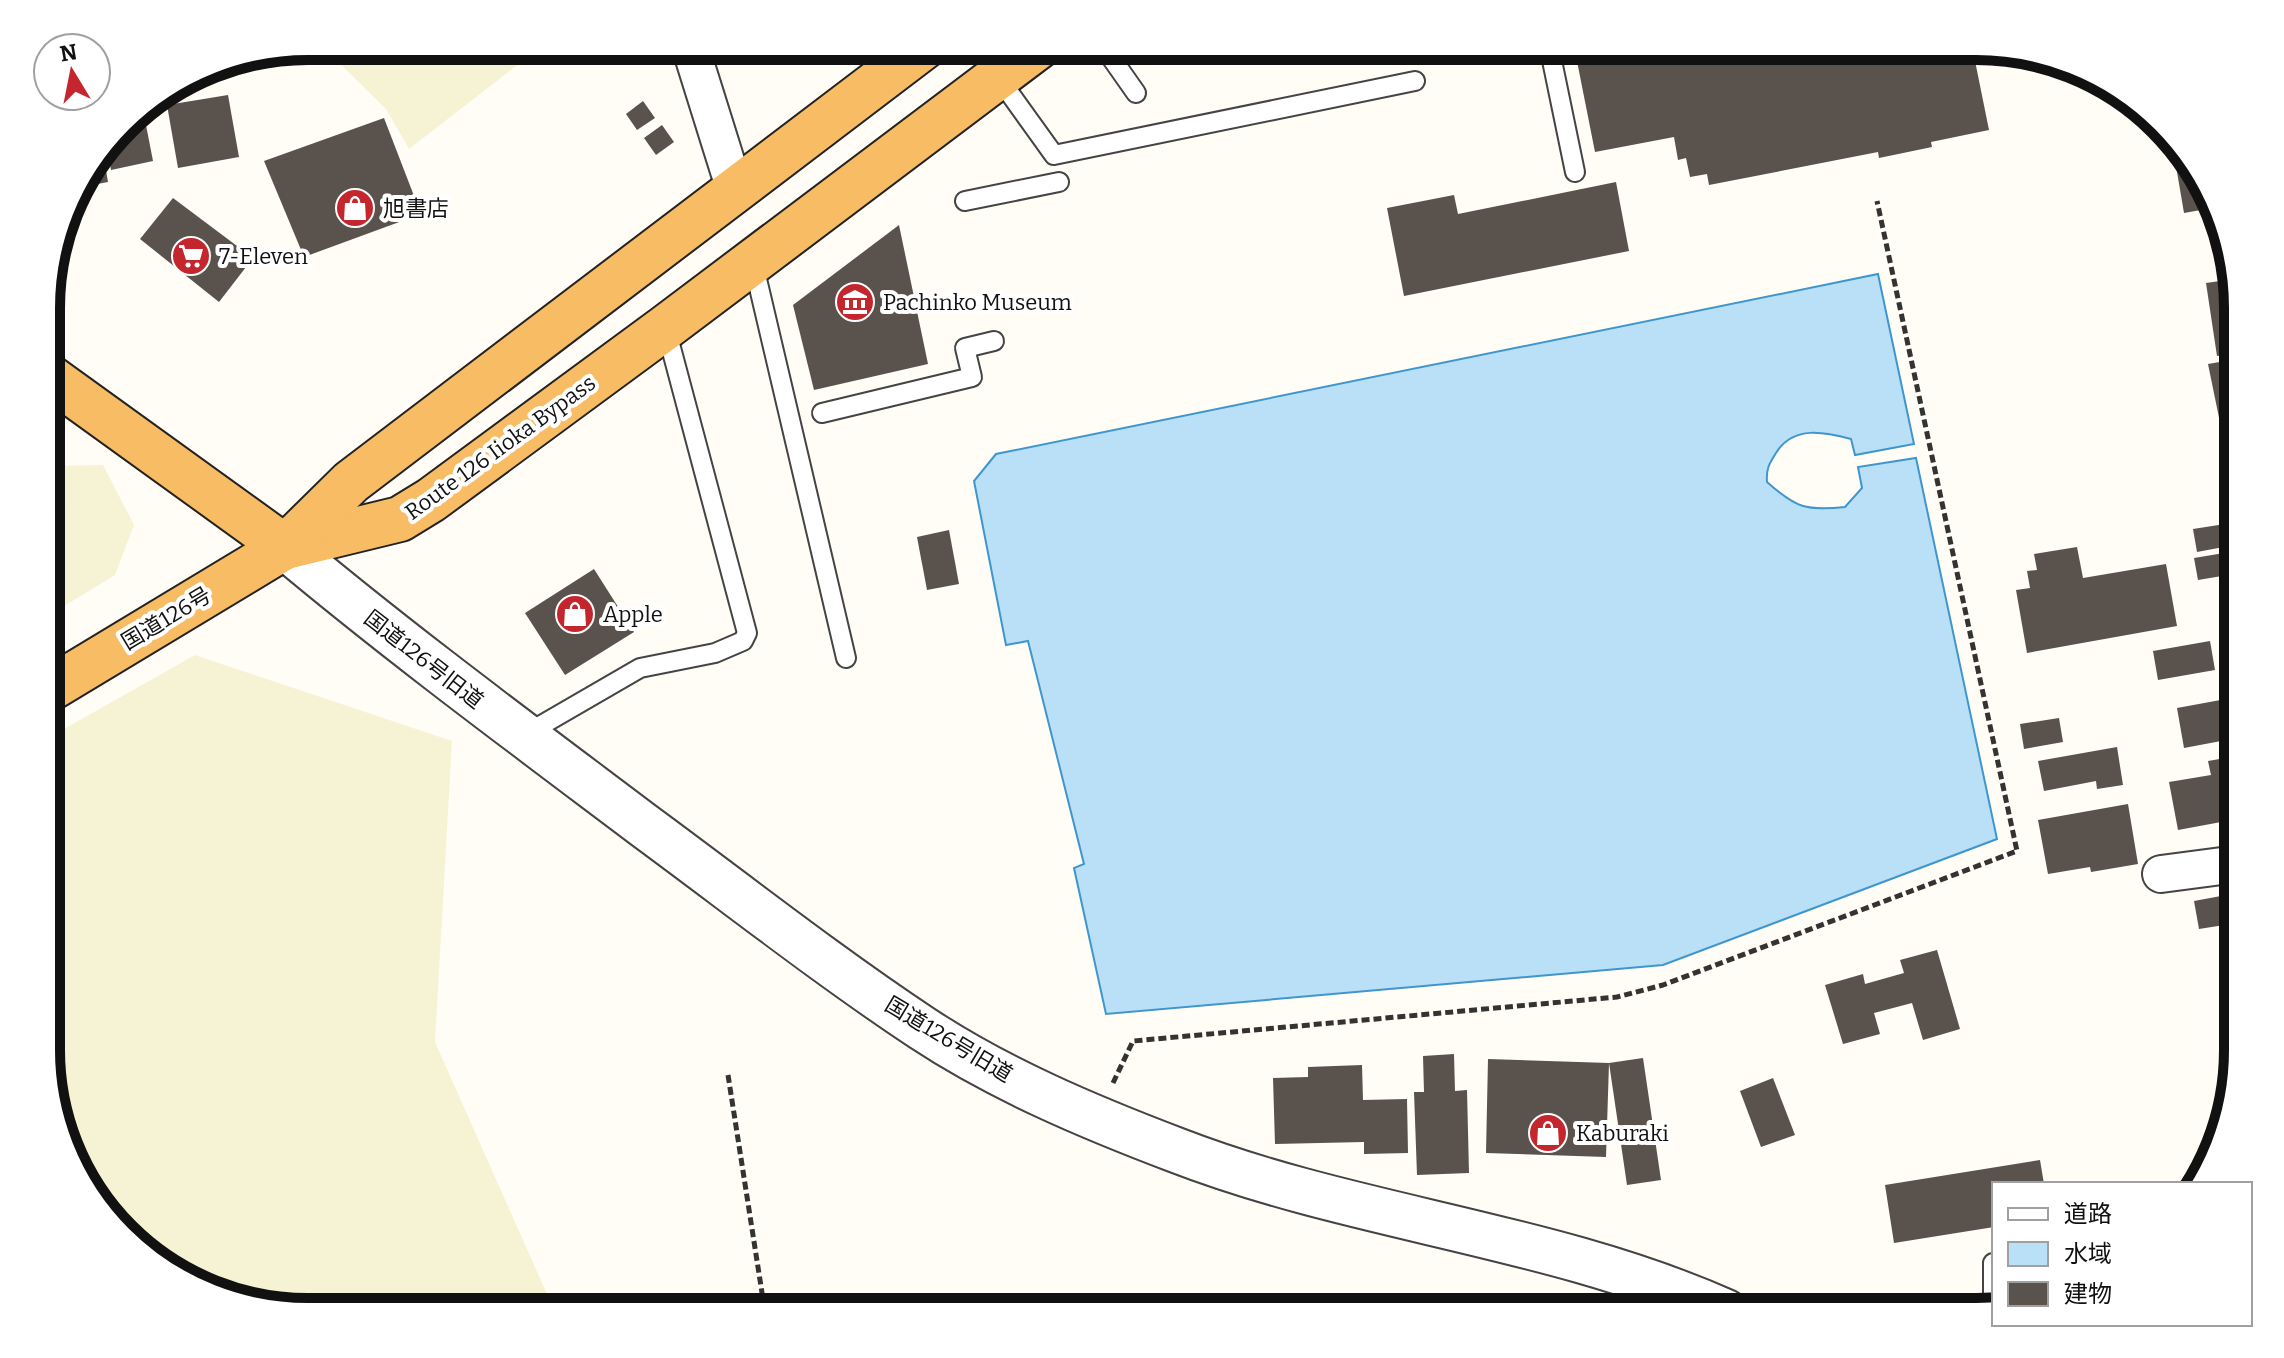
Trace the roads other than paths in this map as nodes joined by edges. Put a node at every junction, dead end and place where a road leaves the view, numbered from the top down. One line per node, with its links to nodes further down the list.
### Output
1 (1552, 60): 9 (lane)
2 (695, 61): 11 (street)
3 (906, 61): 11 (highway)
4 (1020, 61): 6 (highway, Route 126 Iioka Bypass)
5 (1113, 61): 8 (lane)
6 (998, 77): 7 (lane); 13 (highway, Route 126 Iioka Bypass)
7 (1415, 81)
8 (1136, 93)
9 (1575, 172)
10 (1059, 182): 12 (lane)
11 (735, 190): 18 (highway)
12 (965, 201)
13 (752, 259): 14 (highway, Route 126 Iioka Bypass); 19 (lane)
14 (666, 327): 18 (highway, Route 126 Iioka Bypass); 21 (lane)
15 (994, 341): 17 (lane)
16 (60, 385): 18 (highway)
17 (822, 413)
18 (285, 547): 20 (highway, 国道126号); 21 (street, 国道126号旧道)
19 (846, 658)
20 (60, 683)
21 (524, 735): 24 (street, 国道126号旧道)
22 (2223, 866): 23 (street)
23 (2161, 874)
24 (1693, 1297)

